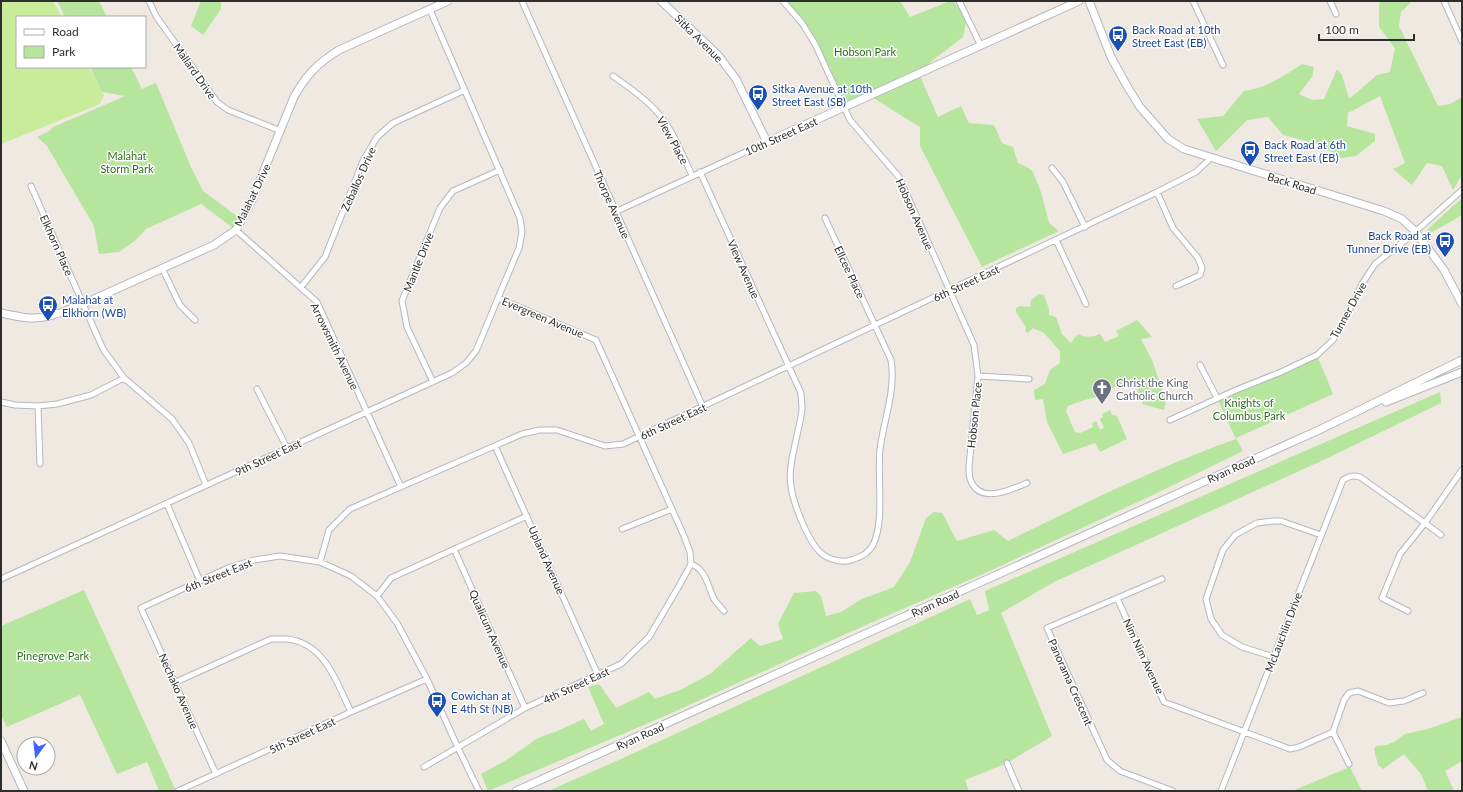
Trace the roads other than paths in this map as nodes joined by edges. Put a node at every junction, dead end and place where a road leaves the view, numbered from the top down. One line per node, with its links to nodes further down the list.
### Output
1 (149, 1): 20 (street, Mallard Drive)
2 (448, 1): 12 (street, Malahat Drive)
3 (522, 1): 30 (street, Thorpe Avenue)
4 (661, 1): 21 (street, Sitka Avenue)
5 (783, 1): 19 (street, Hobson Avenue)
6 (959, 1): 15 (street)
7 (1079, 1): 15 (street, 10th Street East)
8 (1089, 1): 22 (street, Back Road)
9 (1193, 1): 16 (street)
10 (1330, 1): 13 (street)
11 (1444, 1): 14 (street)
12 (430, 10): 18 (street, Evergreen Avenue); 20 (street, Malahat Drive)
13 (1336, 14)
14 (1462, 40)
15 (981, 46): 19 (street, 10th Street East)
16 (1223, 65)
17 (613, 76): 26 (street, View Place)
18 (465, 90): 24 (street, Evergreen Avenue); 38 (street, Zeballos Drive)
19 (844, 108): 21 (street, 10th Street East); 39 (street, Hobson Avenue)
20 (281, 131): 33 (street, Malahat Drive)
21 (767, 142): 25 (street, 10th Street East)
22 (1211, 158): 29 (street, 6th Street East); 34 (street, Back Road)
23 (1052, 168): 32 (street)
24 (500, 170): 40 (street, Evergreen Avenue); 55 (street, Mantle Drive)
25 (700, 172): 26 (street, 10th Street East); 50 (street, View Avenue)
26 (692, 175): 30 (street, 10th Street East)
27 (31, 186): 41 (street, Elkhorn Place)
28 (1462, 190): 34 (street, Tunner Drive)
29 (1157, 192): 32 (street, 6th Street East); 37 (street)
30 (615, 212): 60 (street, Thorpe Avenue)
31 (825, 218): 46 (street, Ellcee Place)
32 (1085, 227): 35 (street, 6th Street East)
33 (236, 230): 36 (street, Malahat Drive); 38 (street, Arrowsmith Avenue)
34 (1415, 231): 43 (street, Back Road); 57 (street, Tunner Drive)
35 (1056, 240): 39 (street, 6th Street East); 42 (street)
36 (162, 268): 41 (street, Malahat Drive); 45 (street)
37 (1176, 286)
38 (301, 287): 61 (street, Arrowsmith Avenue)
39 (949, 291): 46 (street, 6th Street East); 52 (street, Hobson Place)
40 (498, 298): 55 (street, 9th Street East); 64 (street, Evergreen Avenue)
41 (83, 304): 44 (street, Malahat Drive); 53 (street, Elkhorn Place)
42 (1086, 304)
43 (1462, 304)
44 (1, 313)
45 (195, 320)
46 (875, 326): 50 (street, 6th Street East); 50 (street, View Avenue)
47 (1462, 355): 48 (street)
48 (1459, 361): 62 (street, Ryan Road)
49 (1200, 365): 57 (street)
50 (788, 366): 60 (street, 6th Street East)
51 (1462, 372): 62 (street, Ryan Road)
52 (978, 376): 54 (street); 69 (street, Hobson Place)
53 (124, 378): 59 (street); 70 (street, Elkhorn Place)
54 (1029, 379)
55 (433, 382): 61 (street, 9th Street East)
56 (257, 389): 66 (street)
57 (1217, 398): 63 (street, Tunner Drive)
58 (1, 402): 59 (street)
59 (38, 406): 67 (street)
60 (703, 407): 64 (street, 6th Street East)
61 (367, 412): 66 (street, 9th Street East); 71 (street, Arrowsmith Avenue)
62 (1354, 414): 105 (street, Ryan Road)
63 (1170, 420)
64 (640, 436): 65 (street, 6th Street East); 73 (street, Evergreen Avenue)
65 (495, 446): 71 (street, 6th Street East); 74 (street, Upland Avenue)
66 (287, 448): 70 (street, 9th Street East)
67 (40, 464)
68 (1462, 470): 75 (street)
69 (1027, 483)
70 (206, 485): 72 (street, 9th Street East)
71 (401, 487): 80 (street, 6th Street East)
72 (166, 504): 82 (street, 9th Street East); 84 (street)
73 (672, 509): 76 (street); 81 (street, Evergreen Avenue)
74 (527, 516): 79 (street); 91 (street, Upland Avenue)
75 (1425, 523): 77 (street, McLauchlin Drive); 78 (street); 89 (street)
76 (622, 529)
77 (1321, 535): 90 (street, McLauchlin Drive); 90 (street)
78 (1441, 535)
79 (454, 549): 85 (street); 95 (street, Qualicum Avenue)
80 (320, 562): 84 (street, 6th Street East); 85 (street)
81 (691, 564): 88 (street); 91 (street, 4th Street East)
82 (1, 578)
83 (1162, 579): 86 (street, Panorama Crescent)
84 (200, 581): 87 (street, 6th Street East)
85 (377, 596): 92 (street)
86 (1117, 598): 97 (street, Nim Nim Avenue); 111 (street, Panorama Crescent)
87 (141, 608): 93 (street, Nechako Avenue)
88 (724, 611)
89 (1408, 611)
90 (1274, 657): 97 (street, McLauchlin Drive)
91 (598, 675): 95 (street, 4th Street East)
92 (427, 679): 96 (street, 5th Street East); 100 (street)
93 (176, 682): 96 (street); 104 (street, Nechako Avenue)
94 (1423, 693): 98 (street)
95 (525, 708): 100 (street, 4th Street East)
96 (351, 712): 104 (street, 5th Street East)
97 (1244, 732): 98 (street, Nim Nim Avenue); 112 (street, McLauchlin Drive)
98 (1333, 732): 102 (street)
99 (1, 741): 106 (street)
100 (458, 748): 103 (street, 4th Street East); 108 (street)
101 (1007, 763): 110 (street)
102 (1350, 764)
103 (424, 767)
104 (216, 774): 107 (street, 5th Street East)
105 (524, 789): 109 (street, Ryan Road)
106 (24, 791)
107 (178, 791)
108 (479, 791)
109 (516, 791)
110 (1019, 791)
111 (1173, 791)
112 (1221, 791)

